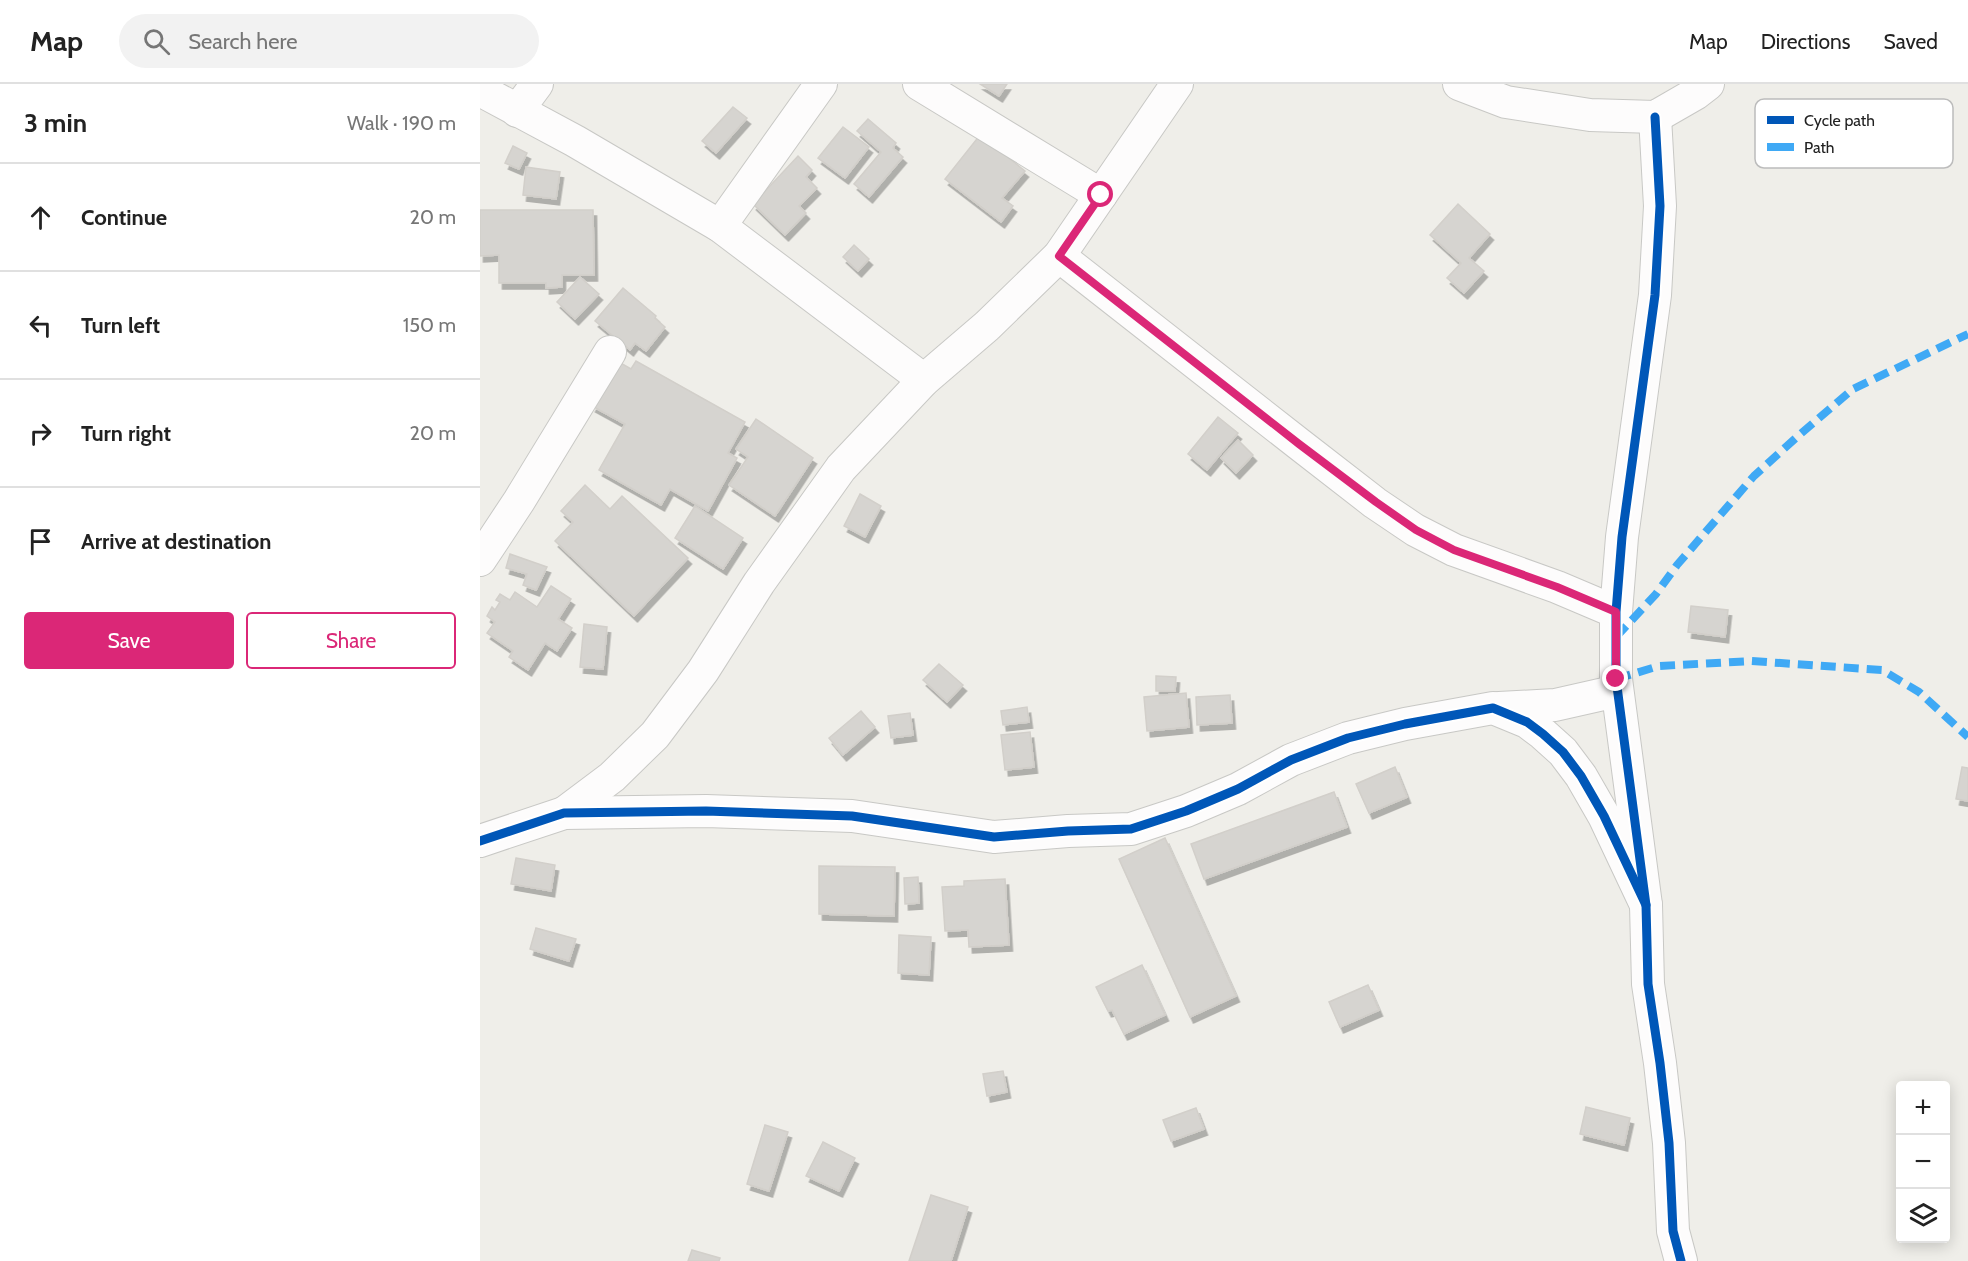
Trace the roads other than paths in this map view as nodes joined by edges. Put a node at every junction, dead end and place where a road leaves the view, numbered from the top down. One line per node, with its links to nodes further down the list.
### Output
1 (537, 84): 8 (street)
2 (821, 84): 11 (street)
3 (919, 84): 10 (street)
4 (1177, 84): 10 (street)
5 (1459, 84): 9 (street)
6 (1708, 84): 9 (street)
7 (480, 90): 8 (street)
8 (517, 111): 11 (street)
9 (1655, 117): 16 (street)
10 (1101, 195): 12 (street)
11 (720, 226): 14 (street)
12 (1059, 256): 14 (street); 16 (street)
13 (610, 352): 15 (street)
14 (924, 380): 19 (street)
15 (480, 560)
16 (1616, 612): 17 (street)
17 (1617, 691): 18 (street); 21 (street)
18 (1493, 708): 19 (street); 21 (street)
19 (564, 813): 20 (street)
20 (480, 841)
21 (1646, 905): 22 (street)
22 (1681, 1261)

